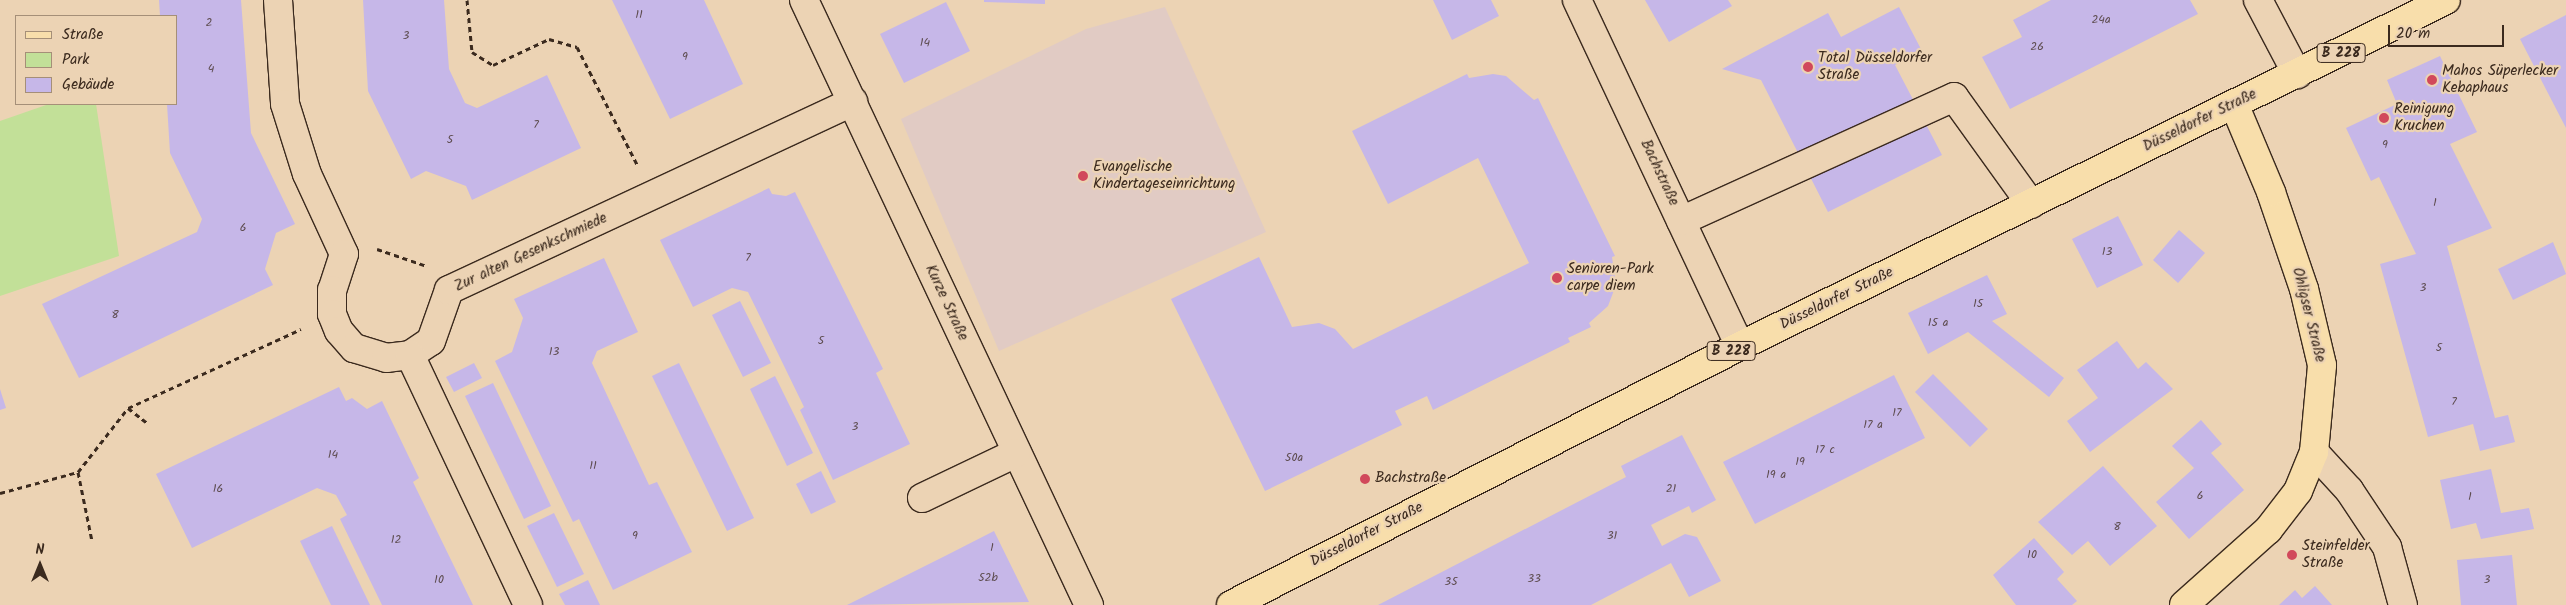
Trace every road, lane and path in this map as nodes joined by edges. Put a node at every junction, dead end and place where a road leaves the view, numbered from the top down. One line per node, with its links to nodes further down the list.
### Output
1 (278, 0): 13 (street)
2 (467, 0): 10 (path)
3 (804, 0): 8 (street, Kurze Straße)
4 (1577, 0): 12 (street, Bachstraße)
5 (2258, 0): 7 (street)
6 (2446, 0): 7 (main road, Düsseldorfer Straße / B 228)
7 (2297, 74): 9 (main road, Düsseldorfer Straße / B 228)
8 (853, 102): 10 (street, Zur alten Gesenkschmiede); 21 (street, Kurze Straße)
9 (2234, 104): 11 (main road, Düsseldorfer Straße / B 228); 20 (main road, Ohligser Straße)
10 (654, 197): 14 (street, Zur alten Gesenkschmiede)
11 (2031, 204): 12 (street); 16 (main road, Düsseldorfer Straße / B 228)
12 (1681, 221): 16 (street, Bachstraße)
13 (344, 254): 14 (path); 15 (street, Zur alten Gesenkschmiede)
14 (449, 290): 17 (street, Zur alten Gesenkschmiede)
15 (332, 314): 17 (street, Zur alten Gesenkschmiede); 18 (path)
16 (1740, 346): 28 (main road, Düsseldorfer Straße / B 228)
17 (410, 355): 26 (street)
18 (128, 408): 19 (path); 22 (path)
19 (147, 423)
20 (2314, 452): 29 (main road, Ohligser Straße); 30 (street)
21 (1016, 453): 24 (street); 27 (street, Kurze Straße)
22 (78, 472): 23 (path); 25 (path)
23 (0, 493)
24 (922, 498)
25 (92, 540)
26 (528, 605)
27 (1089, 605)
28 (1231, 605)
29 (2184, 605)
30 (2403, 605)

